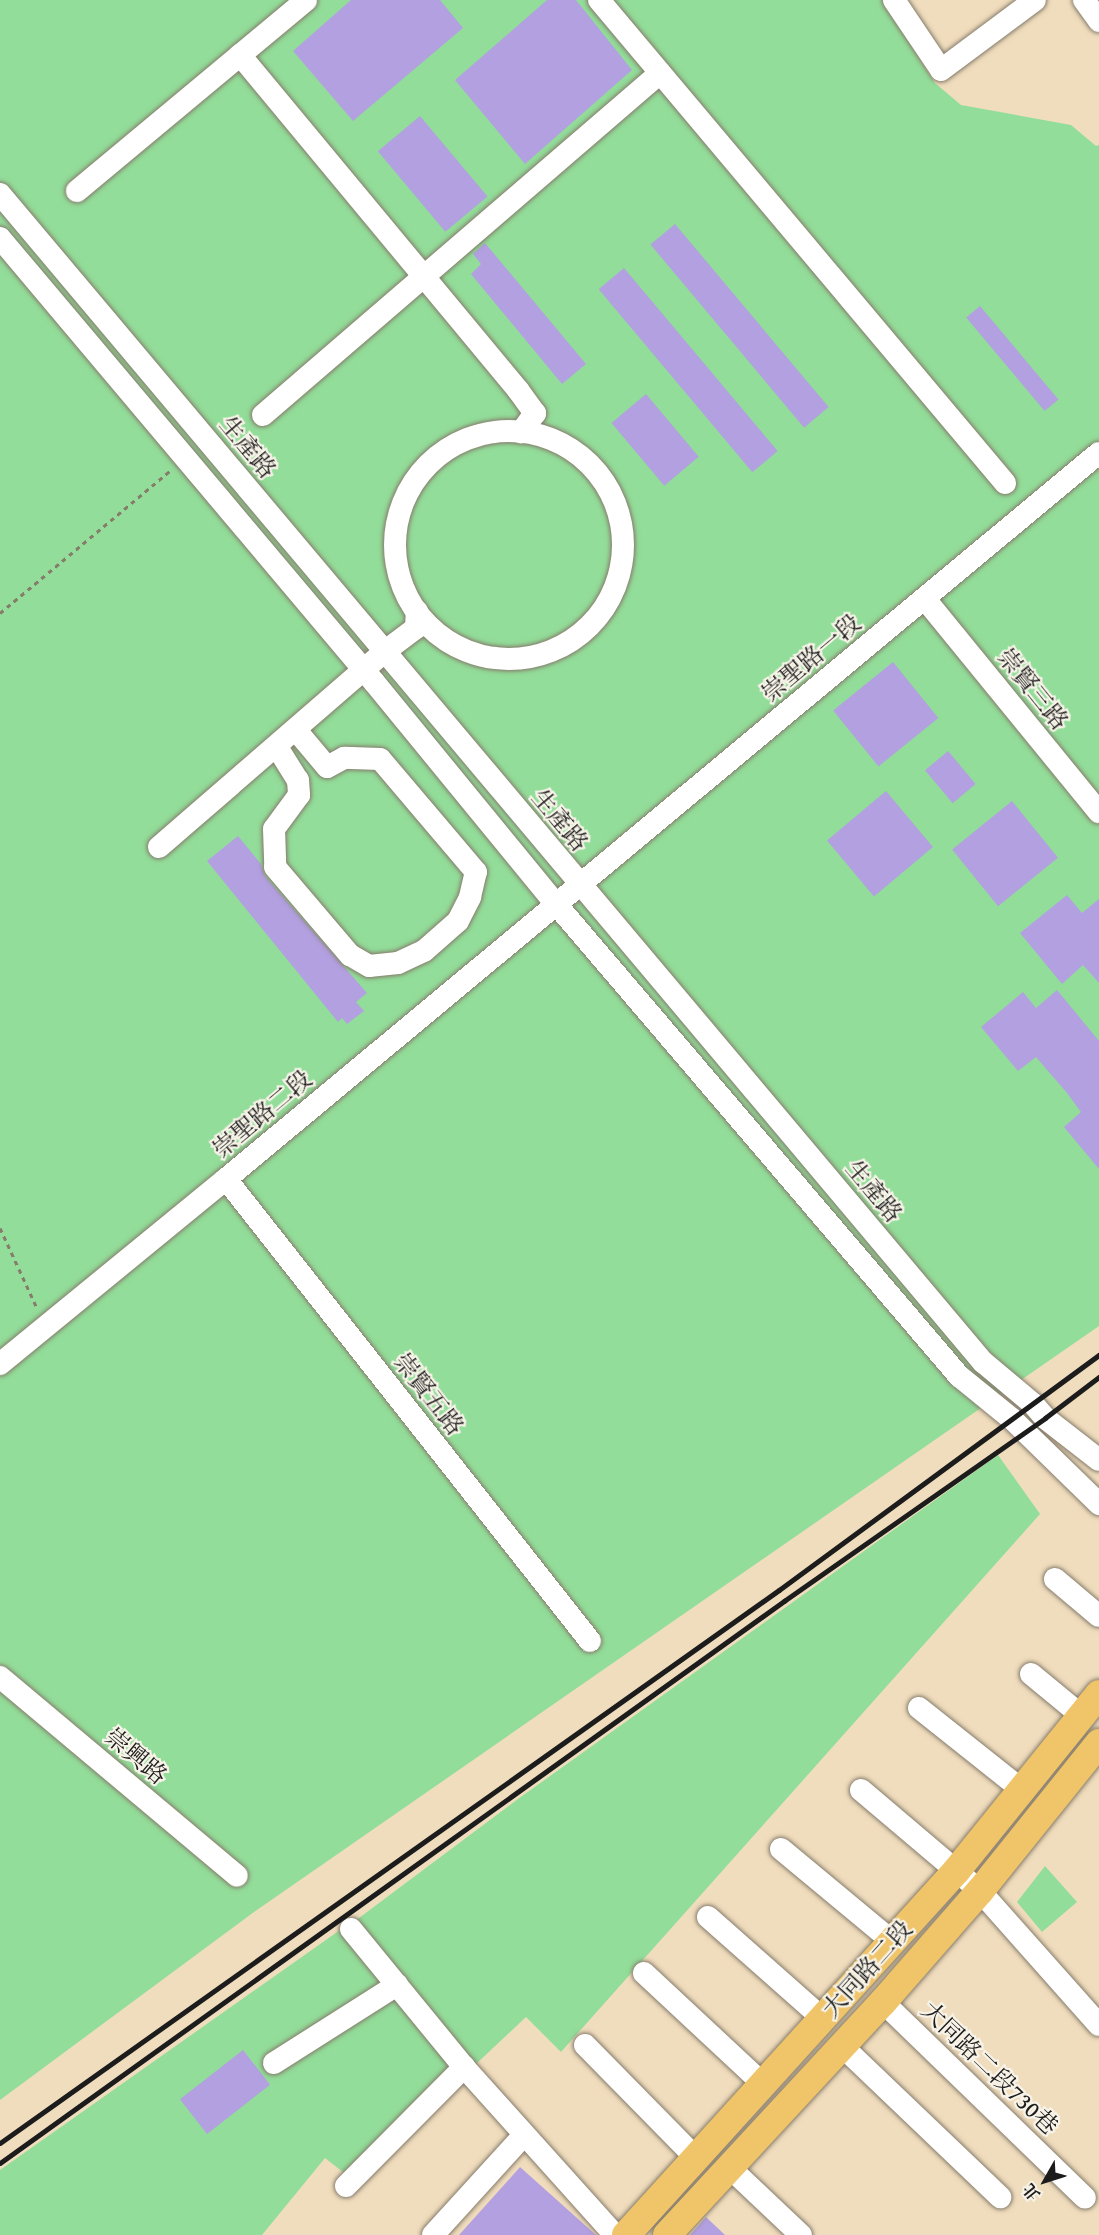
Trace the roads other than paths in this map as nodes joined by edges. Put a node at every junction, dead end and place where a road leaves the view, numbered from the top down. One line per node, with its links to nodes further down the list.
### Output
1 (306, 0): 7 (street)
2 (599, 0): 8 (street)
3 (894, 0): 5 (street)
4 (1084, 0): 6 (street)
5 (1022, 4)
6 (1099, 21)
7 (240, 55): 9 (street); 12 (street)
8 (660, 73): 12 (street); 16 (street)
9 (77, 191)
10 (0, 194): 19 (street, 生產路)
11 (0, 238): 20 (street)
12 (423, 276): 13 (street); 14 (street)
13 (263, 414)
14 (521, 432): 18 (street); 18 (street)
15 (1099, 453): 17 (street, 崇聖路一段)
16 (1005, 483)
17 (925, 599): 25 (street, 崇賢三路); 27 (street, 崇聖路一段)
18 (417, 611): 19 (street)
19 (384, 652): 20 (street); 27 (street, 生產路)
20 (364, 670): 21 (street); 28 (street)
21 (296, 730): 22 (street); 23 (street)
22 (277, 747): 24 (street); 26 (street)
23 (327, 767): 24 (street); 24 (street)
24 (298, 795)
25 (1099, 813)
26 (159, 847)
27 (579, 884): 28 (street, 崇聖路一段); 31 (street, 生產路)
28 (556, 904): 29 (street, 崇聖路二段); 32 (street)
29 (226, 1179): 30 (street, 崇聖路二段); 35 (street, 崇賢五路)
30 (0, 1364)
31 (1099, 1460)
32 (1099, 1504)
33 (1055, 1579): 34 (street)
34 (1099, 1616)
35 (590, 1641)
36 (1031, 1674): 38 (street)
37 (0, 1677): 45 (street, 崇興路)
38 (1090, 1705): 42 (main road, 大同路二段)
39 (919, 1708): 42 (street)
40 (1099, 1743): 46 (main road, 大同路二段)
41 (861, 1790): 44 (street)
42 (1022, 1790): 44 (main road, 大同路二段)
43 (782, 1850): 49 (street)
44 (957, 1870): 46 (street); 49 (main road, 大同路二段)
45 (237, 1876)
46 (980, 1891): 52 (main road, 大同路二段); 54 (street)
47 (708, 1917): 53 (street)
48 (351, 1929): 51 (street)
49 (892, 1941): 53 (main road, 大同路二段)
50 (644, 1972): 59 (street)
51 (397, 1985): 57 (street); 58 (street)
52 (883, 2002): 56 (main road, 大同路二段); 65 (street, 大同路二段730巷)
53 (822, 2018): 59 (main road, 大同路二段)
54 (1099, 2025)
55 (585, 2044): 61 (street)
56 (842, 2046): 62 (main road, 大同路二段); 64 (street)
57 (274, 2063)
58 (464, 2067): 60 (street); 63 (street)
59 (762, 2083): 61 (main road, 大同路二段)
60 (524, 2135): 66 (street); 67 (street)
61 (695, 2157): 68 (main road, 大同路二段)
62 (729, 2167): 69 (main road, 大同路二段); 70 (street)
63 (346, 2186)
64 (1000, 2197)
65 (1085, 2198)
66 (433, 2235)
67 (615, 2235)
68 (626, 2235)
69 (667, 2235)
70 (801, 2235)

